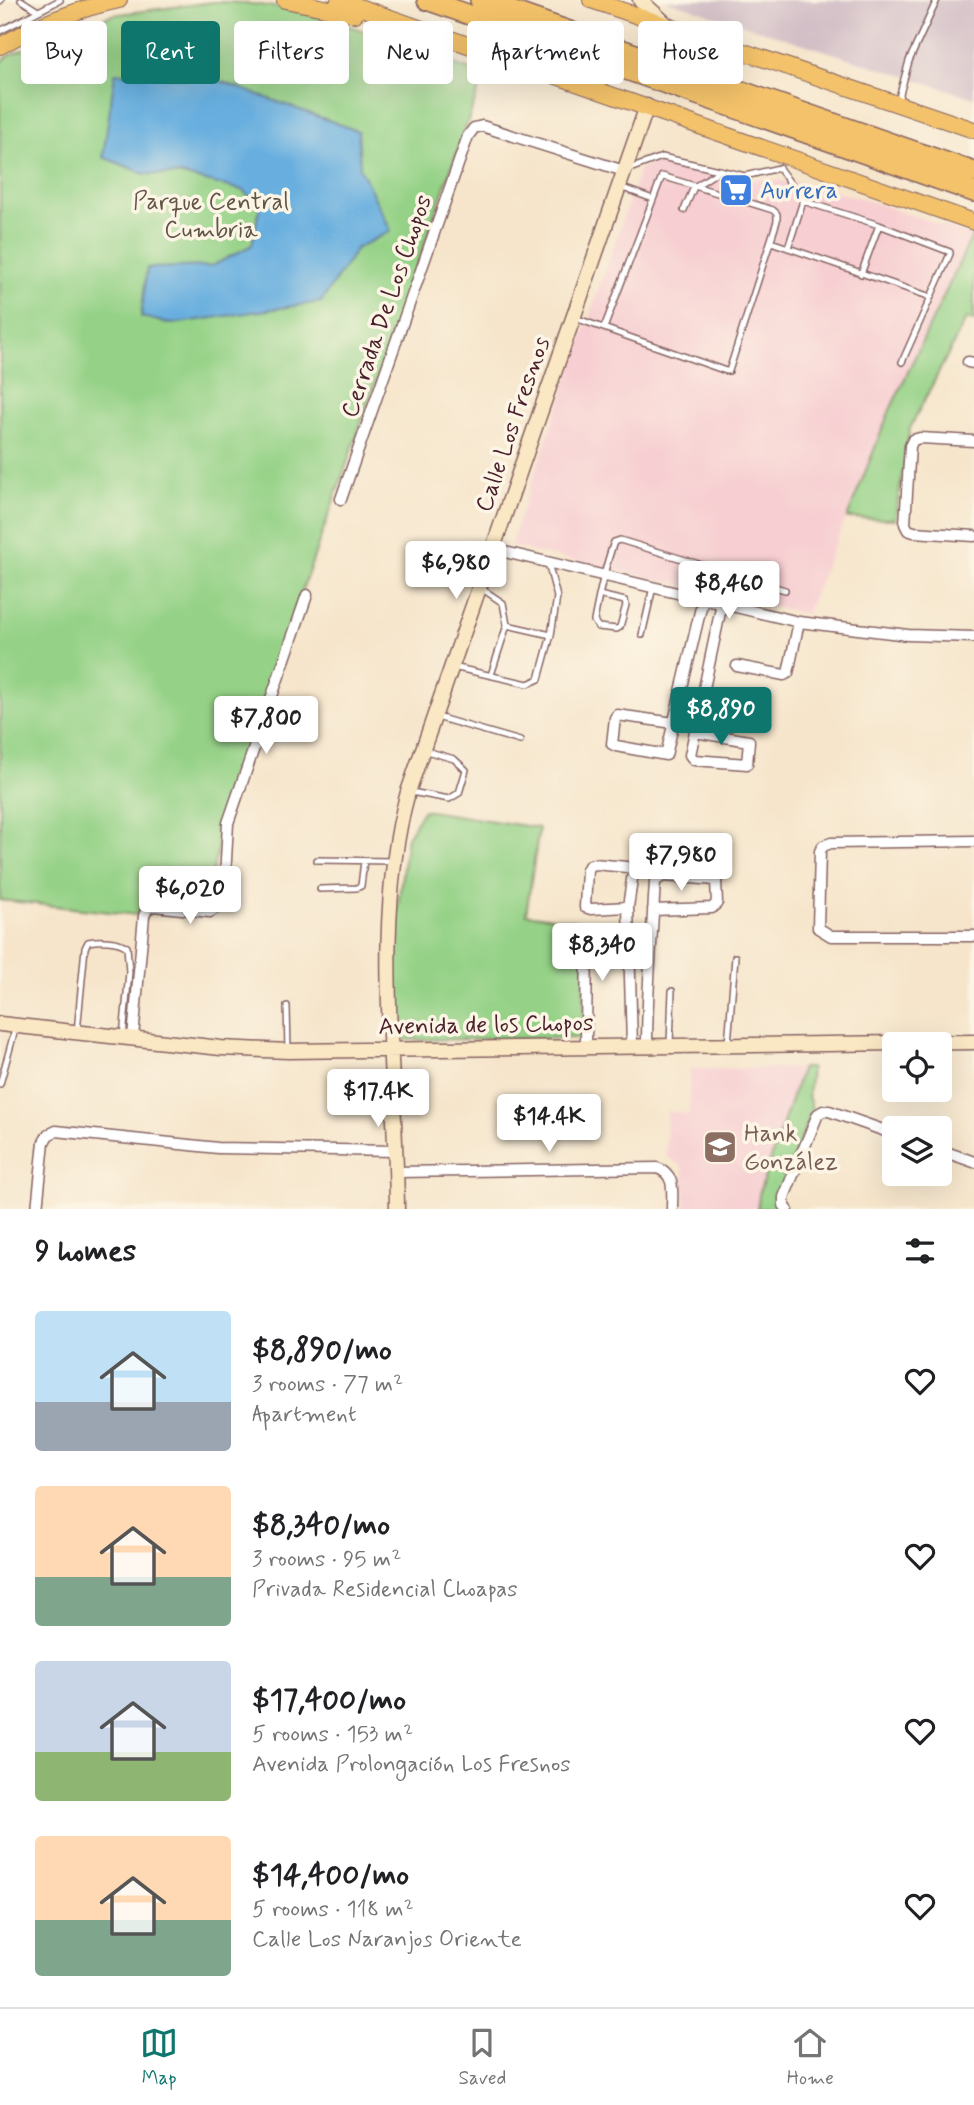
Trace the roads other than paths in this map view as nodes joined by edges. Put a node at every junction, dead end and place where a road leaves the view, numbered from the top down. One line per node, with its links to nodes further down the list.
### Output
1 (21, 0): 11 (lane)
2 (61, 0): 11 (lane)
3 (119, 0): 18 (main road)
4 (285, 0): 12 (main road)
5 (339, 0): 13 (main road)
6 (427, 0): 29 (highway)
7 (480, 0): 26 (highway)
8 (591, 0): 14 (main road)
9 (937, 0): 20 (lane)
10 (643, 1): 15 (street)
11 (38, 11): 16 (lane)
12 (391, 21)
13 (401, 21)
14 (649, 21)
15 (663, 21)
16 (0, 31)
17 (453, 39): 21 (main road)
18 (0, 46)
19 (743, 53): 20 (main road)
20 (897, 104): 22 (main road)
21 (646, 106): 23 (main road); 24 (street, Calle Los Fresnos)
22 (974, 130)
23 (780, 161): 25 (lane); 31 (lane); 33 (main road)
24 (624, 171): 25 (lane); 27 (street, Calle Los Fresnos); 43 (street, Cerrada De Los Chopos)
25 (719, 171): 28 (lane)
26 (974, 172)
27 (619, 187): 30 (lane); 39 (street, Calle Los Fresnos)
28 (694, 187): 30 (lane); 32 (lane); 35 (lane)
29 (974, 192)
30 (653, 199): 40 (lane)
31 (803, 201): 34 (lane); 36 (lane)
32 (684, 210)
33 (974, 222)
34 (878, 225): 37 (lane); 38 (lane)
35 (771, 242): 36 (lane); 40 (lane)
36 (788, 248): 37 (lane)
37 (861, 274): 38 (lane)
38 (931, 297): 41 (lane)
39 (573, 317): 40 (lane); 45 (street, Calle Los Fresnos)
40 (604, 328)
41 (902, 362)
42 (974, 441): 44 (street)
43 (341, 499)
44 (974, 536)
45 (492, 549): 46 (street); 49 (street, Calle Los Fresnos)
46 (548, 562): 47 (street); 59 (lane)
47 (603, 575): 48 (lane); 50 (street); 53 (lane)
48 (751, 580): 51 (lane); 56 (lane)
49 (479, 586): 58 (lane); 62 (street, Calle Los Fresnos)
50 (653, 587): 54 (street); 60 (lane)
51 (785, 590)
52 (307, 595): 85 (street)
53 (599, 595): 53 (lane)
54 (702, 599): 55 (street); 66 (street)
55 (722, 603): 56 (street); 67 (street)
56 (744, 608): 57 (street)
57 (800, 622): 61 (street); 63 (street)
58 (507, 625): 59 (lane); 64 (lane)
59 (551, 635): 64 (lane)
60 (642, 635)
61 (974, 638)
62 (451, 666): 64 (lane); 65 (street, Calle Los Fresnos)
63 (737, 666)
64 (491, 675)
65 (434, 716): 68 (lane); 69 (street, Calle Los Fresnos)
66 (674, 723): 66 (street)
67 (695, 732): 67 (street)
68 (520, 741)
69 (422, 750): 70 (street, Calle Los Fresnos); 70 (lane)
70 (408, 792): 74 (street, Calle Los Fresnos)
71 (974, 841): 79 (street)
72 (317, 860): 73 (lane)
73 (364, 861): 74 (lane); 75 (lane)
74 (394, 861): 92 (street, Calle Los Fresnos)
75 (320, 889)
76 (628, 907): 76 (street); 89 (street)
77 (653, 910): 77 (street); 90 (street)
78 (587, 933): 91 (street)
79 (974, 936)
80 (735, 957): 88 (lane)
81 (672, 991): 87 (lane)
82 (287, 1006): 93 (lane)
83 (3, 1024): 84 (street, Avenida de los Chopos); 94 (lane)
84 (77, 1032): 85 (street, Avenida de los Chopos); 85 (lane)
85 (128, 1037): 93 (street, Avenida de los Chopos)
86 (974, 1042): 88 (street, Avenida de los Chopos)
87 (670, 1044): 88 (street, Avenida de los Chopos); 90 (street, Avenida de los Chopos)
88 (729, 1044)
89 (632, 1045): 90 (street, Avenida de los Chopos); 91 (street, Avenida de los Chopos)
90 (647, 1045)
91 (586, 1046): 92 (street, Avenida de los Chopos)
92 (391, 1048): 93 (street, Avenida de los Chopos); 96 (street, Calle Los Fresnos)
93 (288, 1051)
94 (0, 1084)
95 (882, 1130): 100 (street)
96 (396, 1151): 99 (street, Calle Los Fresnos); 101 (street)
97 (952, 1154): 98 (street)
98 (974, 1162)
99 (397, 1172): 102 (street, Calle Los Fresnos); 103 (street)
100 (785, 1207)
101 (37, 1209)
102 (397, 1209)
103 (672, 1209)

